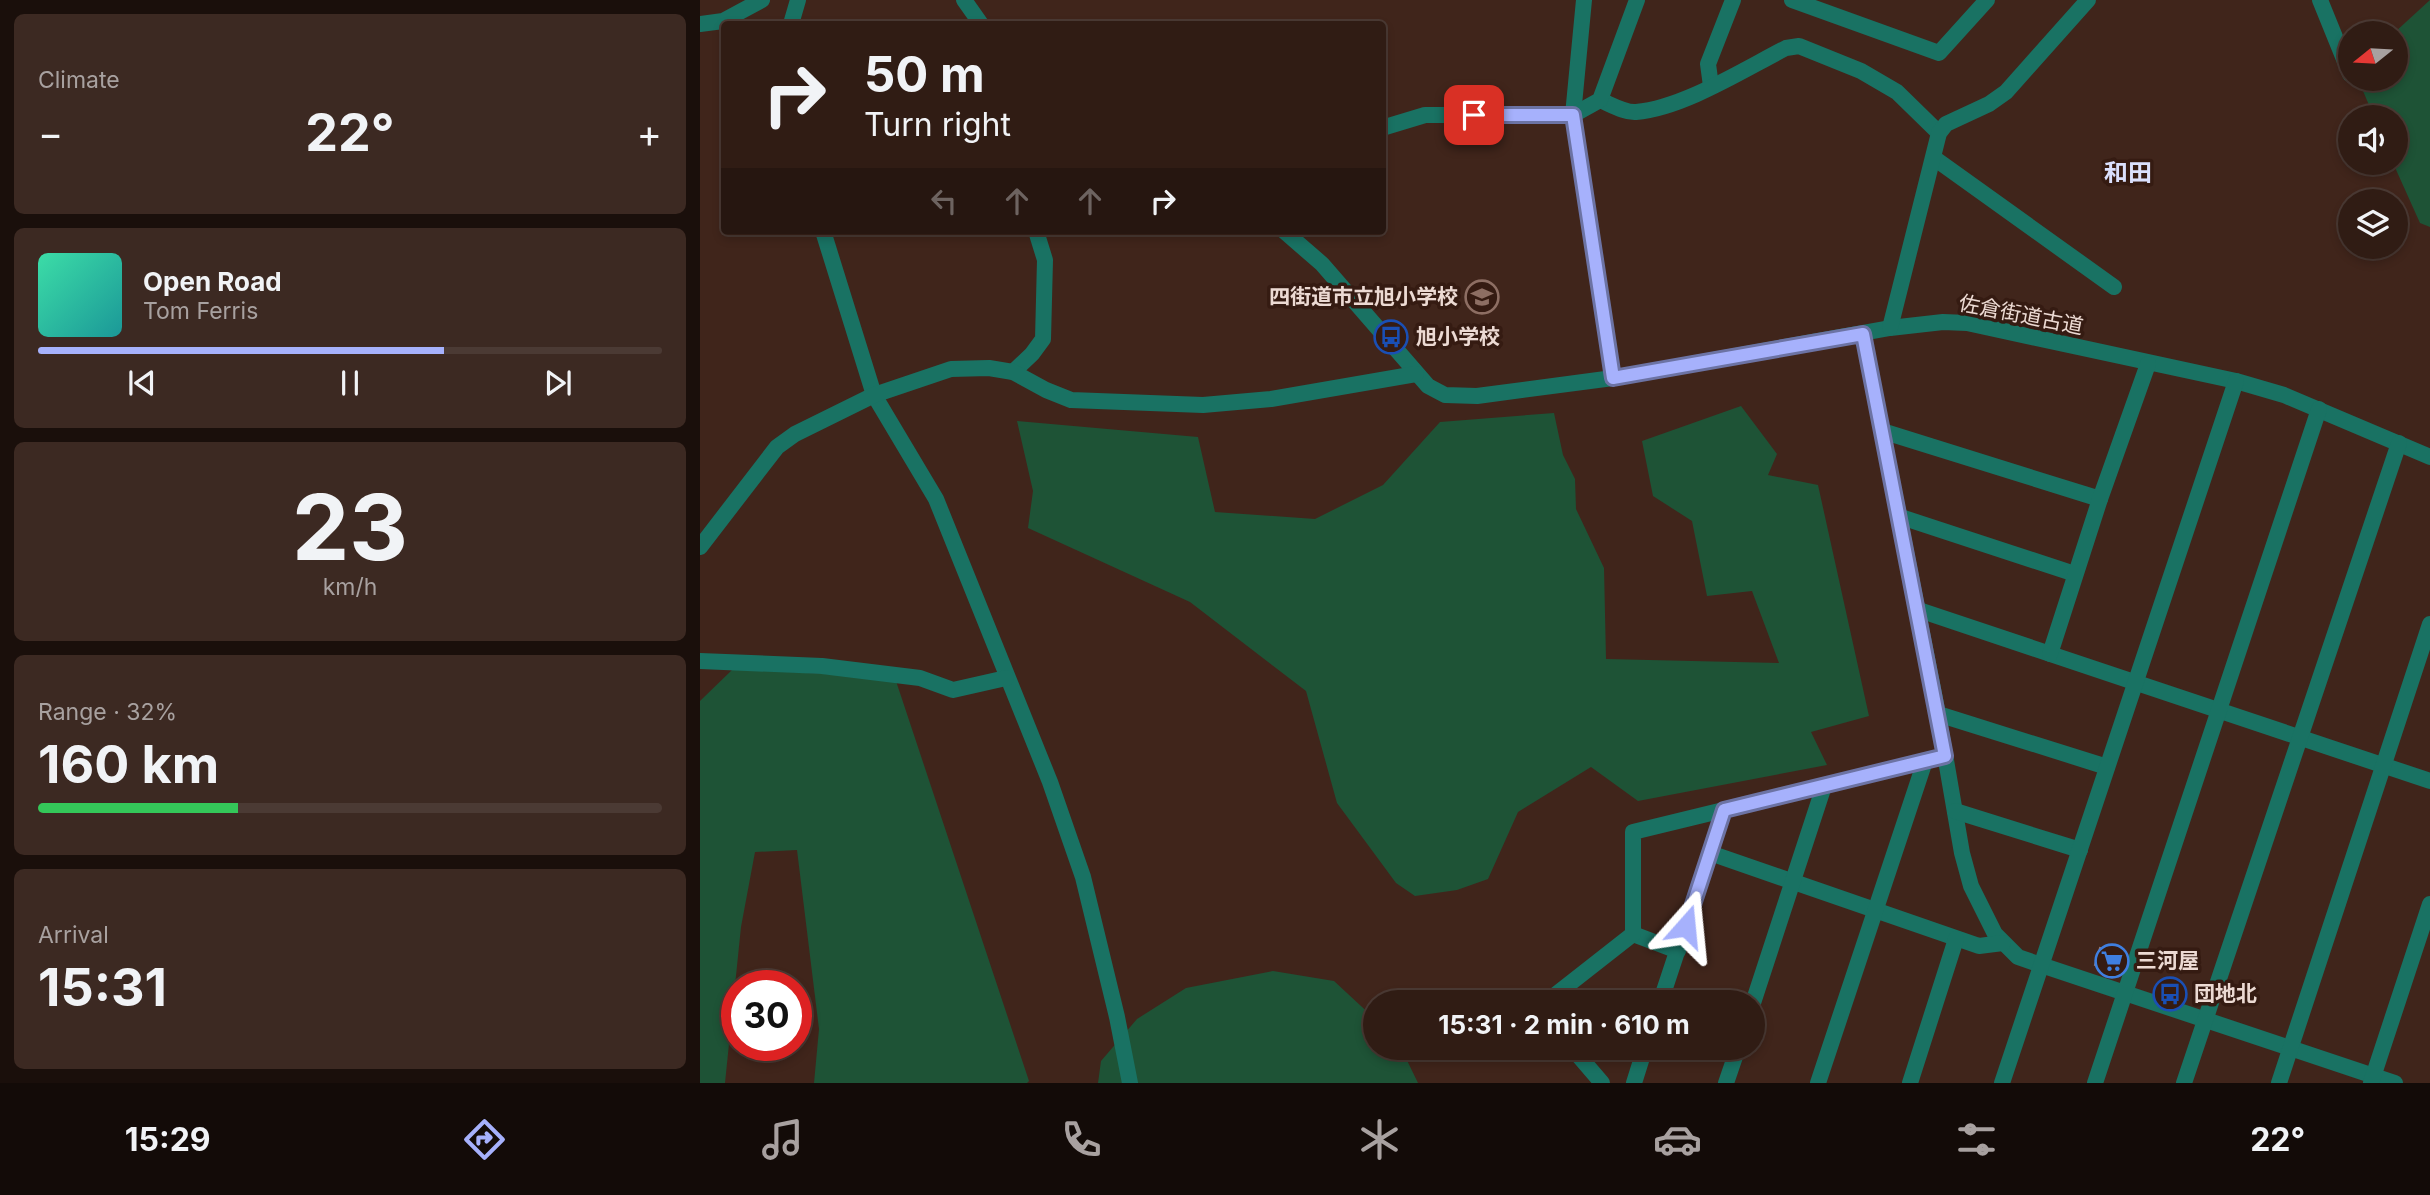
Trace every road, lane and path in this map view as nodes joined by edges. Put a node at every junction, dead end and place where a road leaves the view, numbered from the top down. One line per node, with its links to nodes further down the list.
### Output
1 (762, 0): 12 (street)
2 (798, 0): 13 (street)
3 (964, 0): 14 (street)
4 (1584, 0): 19 (street)
5 (1637, 0): 18 (street)
6 (1733, 0): 17 (street)
7 (1792, 0): 8 (street)
8 (1987, 0)
9 (2088, 0): 21 (street)
10 (2320, 0): 16 (street)
11 (721, 21): 15 (street)
12 (723, 21)
13 (792, 21)
14 (979, 21)
15 (700, 24)
16 (2338, 44)
17 (1711, 86): 18 (street); 21 (street)
18 (1600, 100): 19 (street)
19 (1573, 115): 20 (street); 32 (street)
20 (1386, 127)
21 (1939, 133): 22 (street)
22 (1934, 158): 26 (street); 27 (street)
23 (824, 235): 34 (street)
24 (1037, 235): 30 (street)
25 (1289, 235): 31 (street, 佐倉街道古道)
26 (2113, 287)
27 (1890, 328): 28 (street, 佐倉街道古道); 29 (street, 佐倉街道古道)
28 (1863, 334): 32 (street, 佐倉街道古道); 36 (street)
29 (2148, 364): 33 (street, 佐倉街道古道); 39 (street)
30 (1013, 372): 31 (street); 34 (street)
31 (1416, 374): 32 (street, 佐倉街道古道)
32 (1613, 378)
33 (2236, 381): 35 (street, 佐倉街道古道); 48 (street)
34 (874, 395): 41 (street); 47 (street)
35 (2319, 409): 37 (street, 佐倉街道古道); 49 (street)
36 (1882, 431): 39 (street); 40 (street)
37 (2399, 443): 38 (street, 佐倉街道古道); 51 (street)
38 (2430, 457)
39 (2100, 499): 42 (street)
40 (1898, 516): 42 (street); 43 (street)
41 (700, 547)
42 (2076, 574): 45 (street)
43 (1916, 608): 45 (street); 50 (street)
44 (2430, 624): 54 (street)
45 (2050, 654): 48 (street)
46 (700, 662): 47 (street)
47 (1006, 678): 80 (street)
48 (2136, 682): 49 (street); 55 (street)
49 (2220, 710): 51 (street); 73 (street)
50 (1938, 714): 52 (street); 55 (street)
51 (2301, 738): 54 (street); 74 (street)
52 (1945, 756): 53 (street); 59 (street)
53 (1925, 761): 57 (street); 64 (street)
54 (2384, 765): 56 (street); 75 (street)
55 (2107, 767): 60 (street)
56 (2430, 781)
57 (1825, 786): 58 (street); 62 (street)
58 (1724, 810): 61 (street); 65 (street)
59 (1955, 811): 60 (street); 67 (street)
60 (2080, 850): 69 (street)
61 (1710, 853): 62 (street); 68 (street)
62 (1793, 882): 64 (street); 72 (street)
63 (2430, 904): 79 (street)
64 (1875, 910): 66 (street); 84 (street)
65 (1633, 934): 68 (street); 70 (street)
66 (1956, 939): 67 (street); 85 (street)
67 (2003, 943): 69 (street)
68 (1678, 951): 71 (street)
69 (2042, 965): 73 (street); 86 (street)
70 (1562, 990)
71 (1665, 990)
72 (1757, 990)
73 (2125, 993): 74 (street); 87 (street)
74 (2206, 1020): 75 (street); 88 (street)
75 (2291, 1048): 79 (street); 89 (street)
76 (1582, 1060): 81 (street)
77 (1642, 1060): 82 (street)
78 (1734, 1060): 83 (street)
79 (2372, 1079): 90 (street)
80 (1130, 1083)
81 (1602, 1083)
82 (1634, 1083)
83 (1726, 1083)
84 (1818, 1083)
85 (1910, 1083)
86 (2002, 1083)
87 (2095, 1083)
88 (2184, 1083)
89 (2279, 1083)
90 (2395, 1083)

